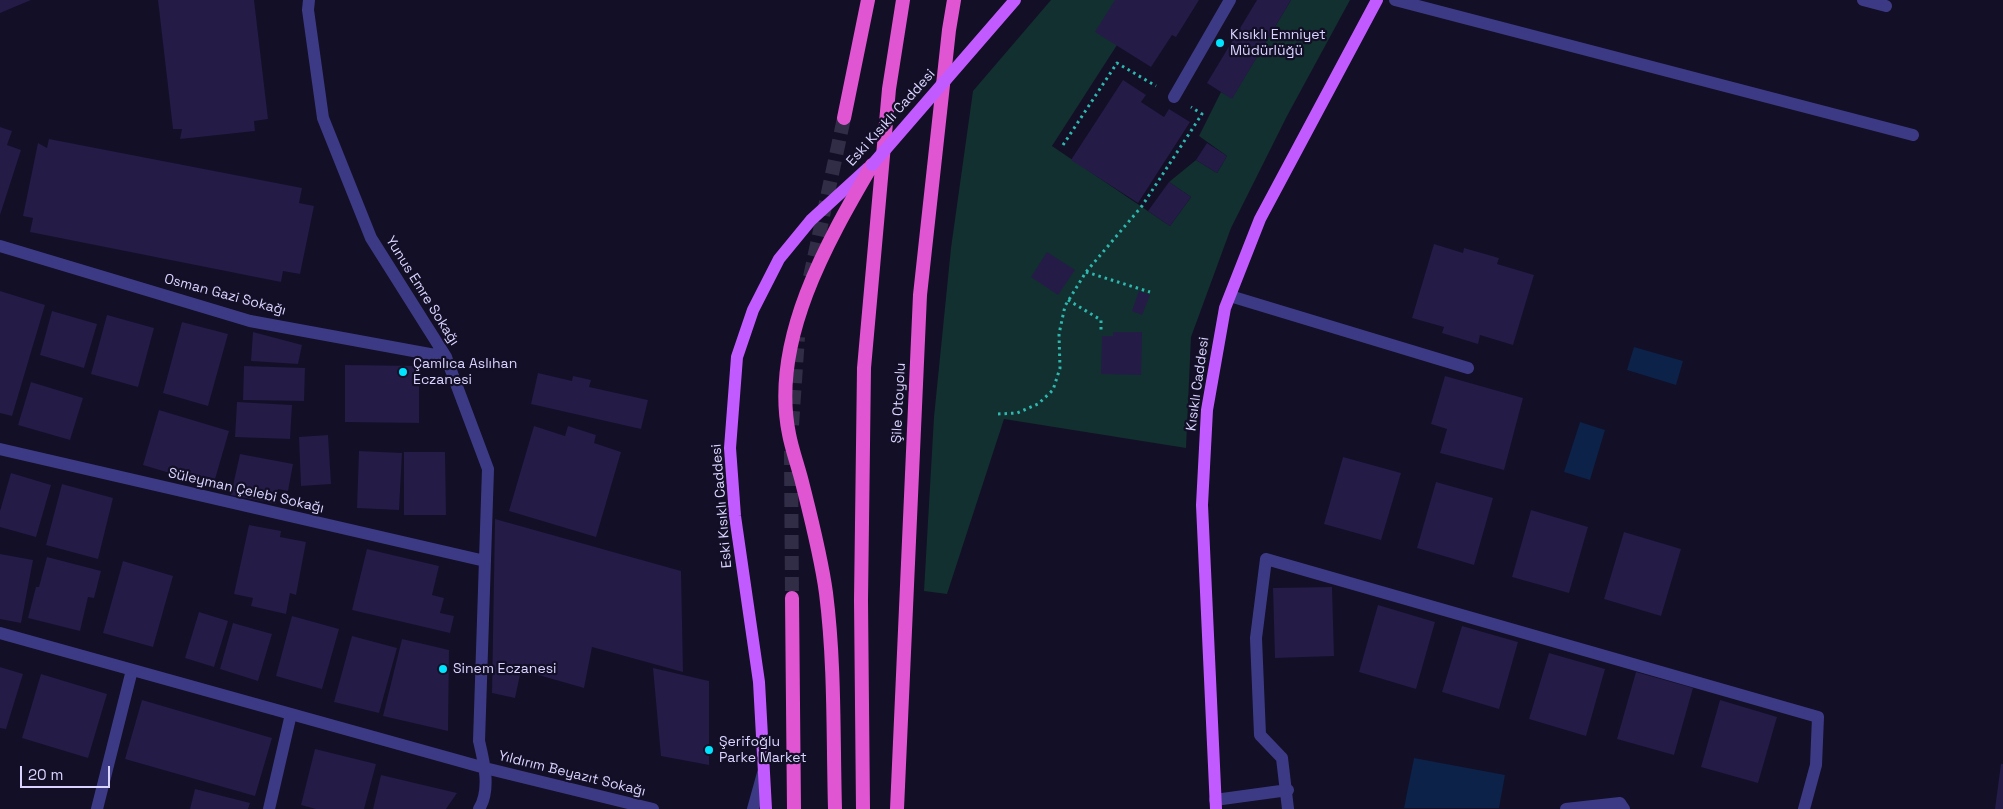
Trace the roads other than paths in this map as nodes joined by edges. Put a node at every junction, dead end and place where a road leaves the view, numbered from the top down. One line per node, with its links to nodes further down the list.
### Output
1 (309, 0): 17 (street, Yunus Emre Sokağı)
2 (868, 0): 12 (highway)
3 (904, 0): 37 (highway)
4 (954, 0): 38 (highway, Şile Otoyolu)
5 (1015, 0): 14 (main road, Eski Kısıklı Caddesi, bridge)
6 (1230, 0): 11 (street)
7 (1377, 0): 16 (main road, Kısıklı Caddesi)
8 (1395, 0): 13 (street)
9 (1863, 0): 10 (street)
10 (1886, 6)
11 (1174, 97)
12 (844, 118)
13 (1913, 134)
14 (872, 165): 26 (main road, Eski Kısıklı Caddesi); 36 (highway)
15 (0, 246): 17 (street, Osman Gazi Sokağı)
16 (1230, 296): 18 (street); 28 (main road, Kısıklı Caddesi)
17 (446, 357): 20 (street, Yunus Emre Sokağı)
18 (1468, 368)
19 (0, 449): 20 (street, Süleyman Çelebi Sokağı)
20 (484, 561): 25 (street, Yunus Emre Sokağı)
21 (792, 598): 35 (highway)
22 (0, 633): 23 (street, Yıldırım Beyazıt Sokağı)
23 (132, 670): 24 (street, Yıldırım Beyazıt Sokağı); 29 (street)
24 (291, 714): 25 (street, Yıldırım Beyazıt Sokağı); 30 (street)
25 (485, 768): 31 (street, Yunus Emre Sokağı); 32 (street, Yıldırım Beyazıt Sokağı)
26 (764, 768): 33 (street); 34 (main road, Eski Kısıklı Caddesi)
27 (1288, 790): 28 (street); 39 (street); 42 (street)
28 (1216, 804)
29 (97, 809)
30 (269, 809)
31 (479, 809)
32 (653, 809)
33 (753, 809)
34 (766, 809)
35 (794, 809)
36 (834, 809)
37 (863, 809)
38 (897, 809)
39 (1288, 809)
40 (1566, 809): 41 (street)
41 (1624, 809)
42 (1804, 809)

